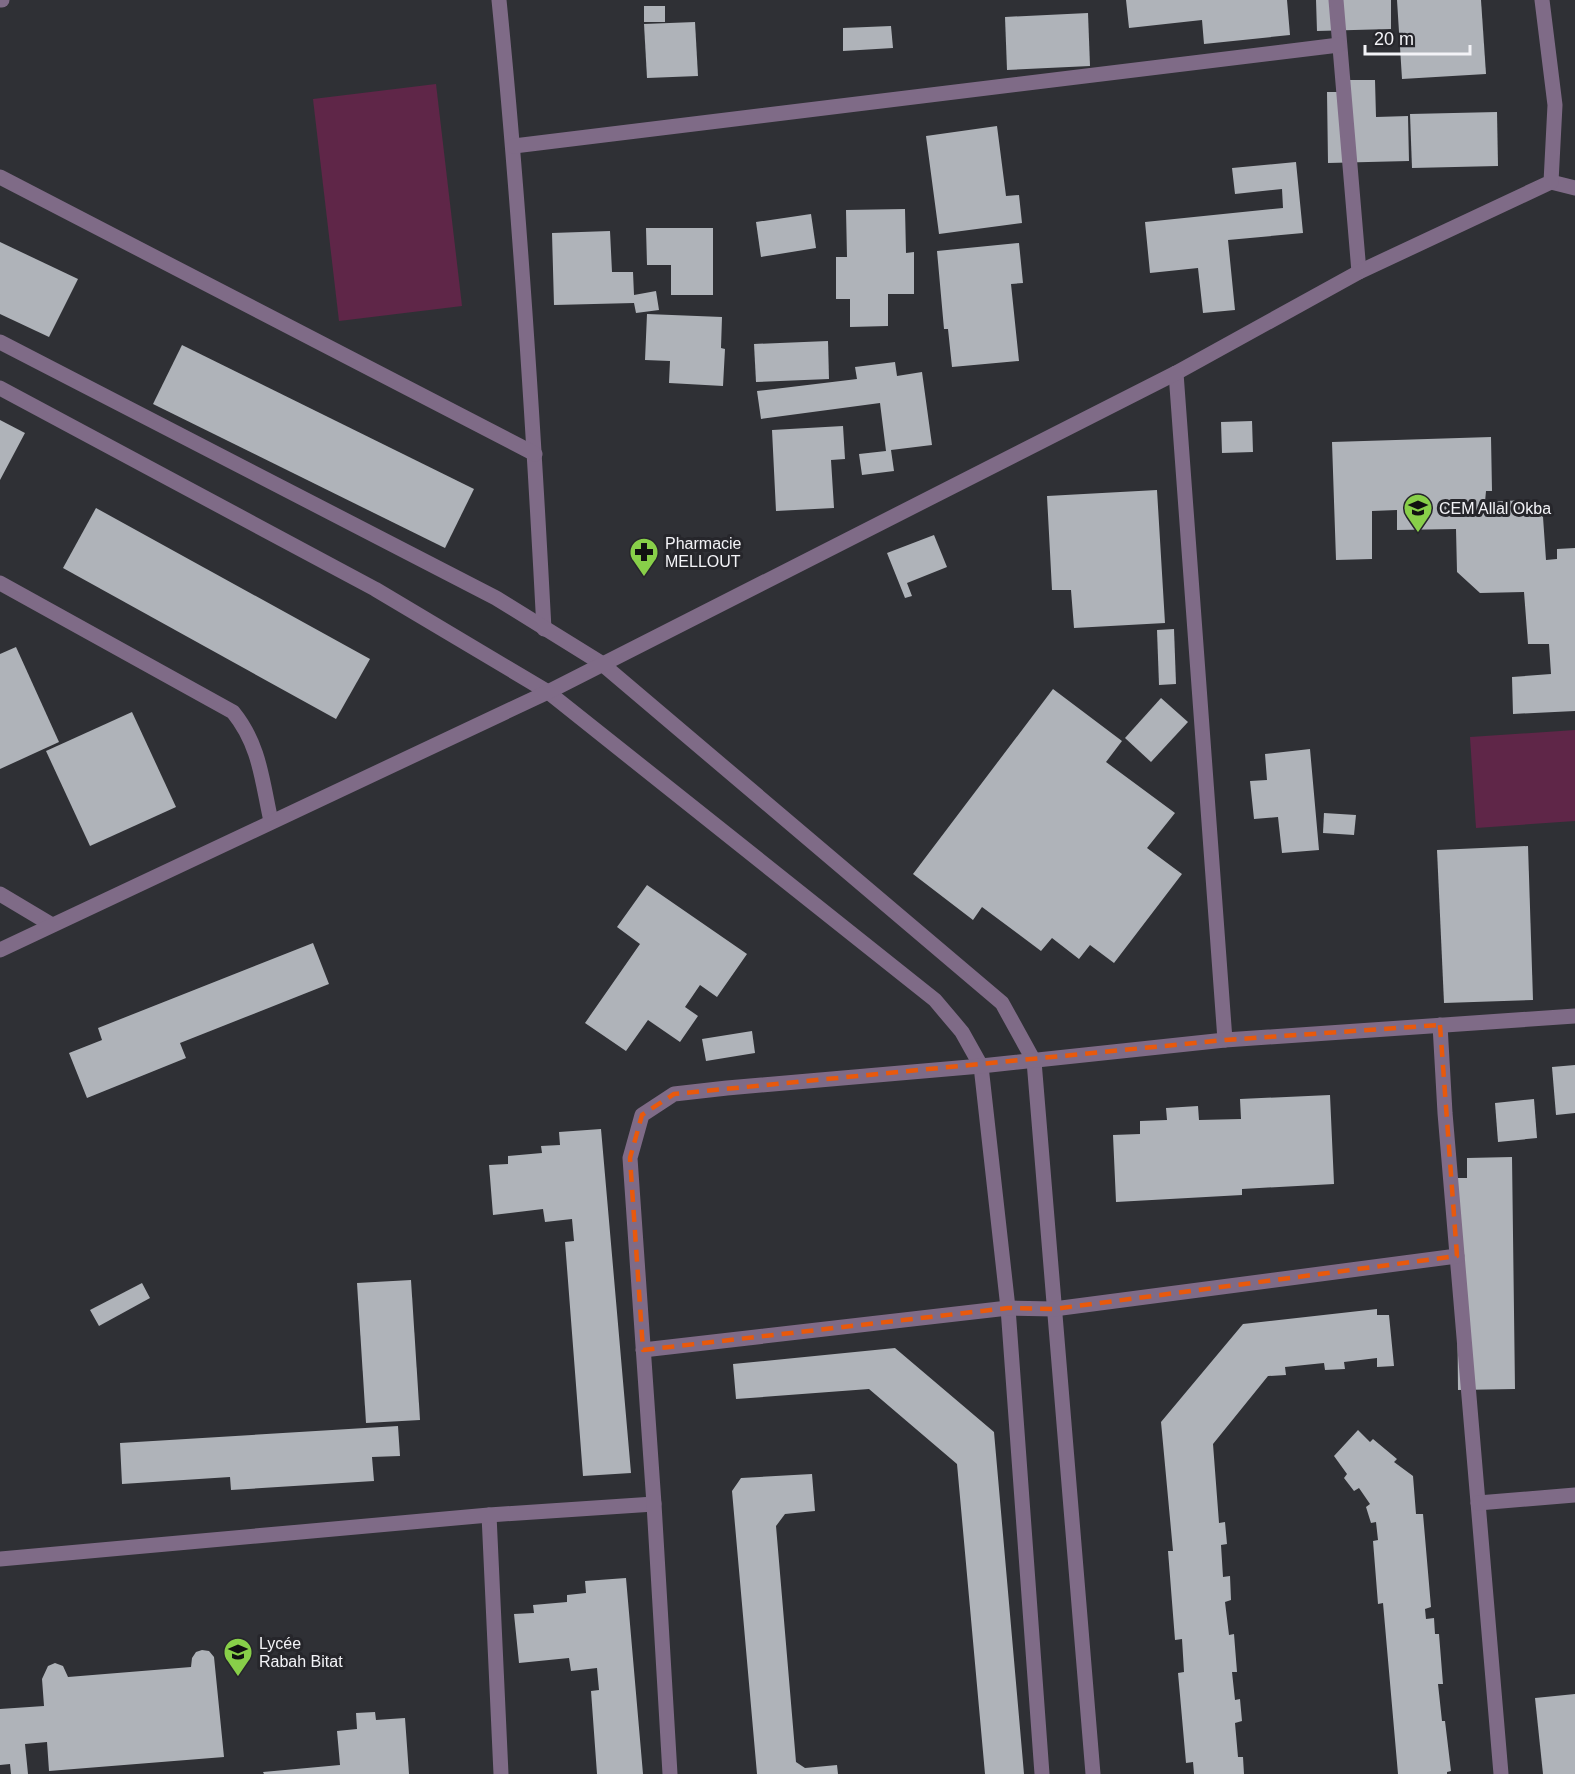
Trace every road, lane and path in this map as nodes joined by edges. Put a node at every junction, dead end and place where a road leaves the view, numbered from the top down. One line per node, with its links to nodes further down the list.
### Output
1 (499, 0): 5 (street)
2 (1336, 0): 4 (street)
3 (1542, 0): 7 (street)
4 (1339, 45): 5 (street); 9 (street)
5 (514, 146): 13 (street)
6 (0, 177): 13 (street)
7 (1551, 182): 8 (street); 9 (street)
8 (1575, 188)
9 (1359, 272): 11 (street)
10 (0, 342): 15 (street)
11 (1176, 374): 16 (street); 24 (street)
12 (0, 387): 17 (street)
13 (535, 454): 15 (street)
14 (0, 583): 18 (street)
15 (544, 628): 16 (street)
16 (601, 663): 17 (street); 25 (street)
17 (548, 692): 18 (street); 26 (street)
18 (271, 821): 20 (street)
19 (0, 894): 20 (street)
20 (52, 925): 21 (street)
21 (0, 950)
22 (1575, 1016): 23 (street)
23 (1440, 1025): 24 (street); 27 (street)
24 (1225, 1040): 25 (street)
25 (1034, 1061): 26 (street); 29 (street)
26 (981, 1066): 28 (street); 30 (street)
27 (1457, 1256): 29 (street); 32 (street)
28 (1008, 1308): 29 (street); 30 (street); 38 (street)
29 (1054, 1310): 39 (street)
30 (643, 1350): 33 (street)
31 (1575, 1495): 32 (street)
32 (1478, 1503): 40 (street)
33 (654, 1504): 34 (street); 37 (street)
34 (489, 1515): 35 (street); 36 (street)
35 (0, 1559)
36 (501, 1774)
37 (670, 1774)
38 (1042, 1774)
39 (1093, 1774)
40 (1501, 1774)

